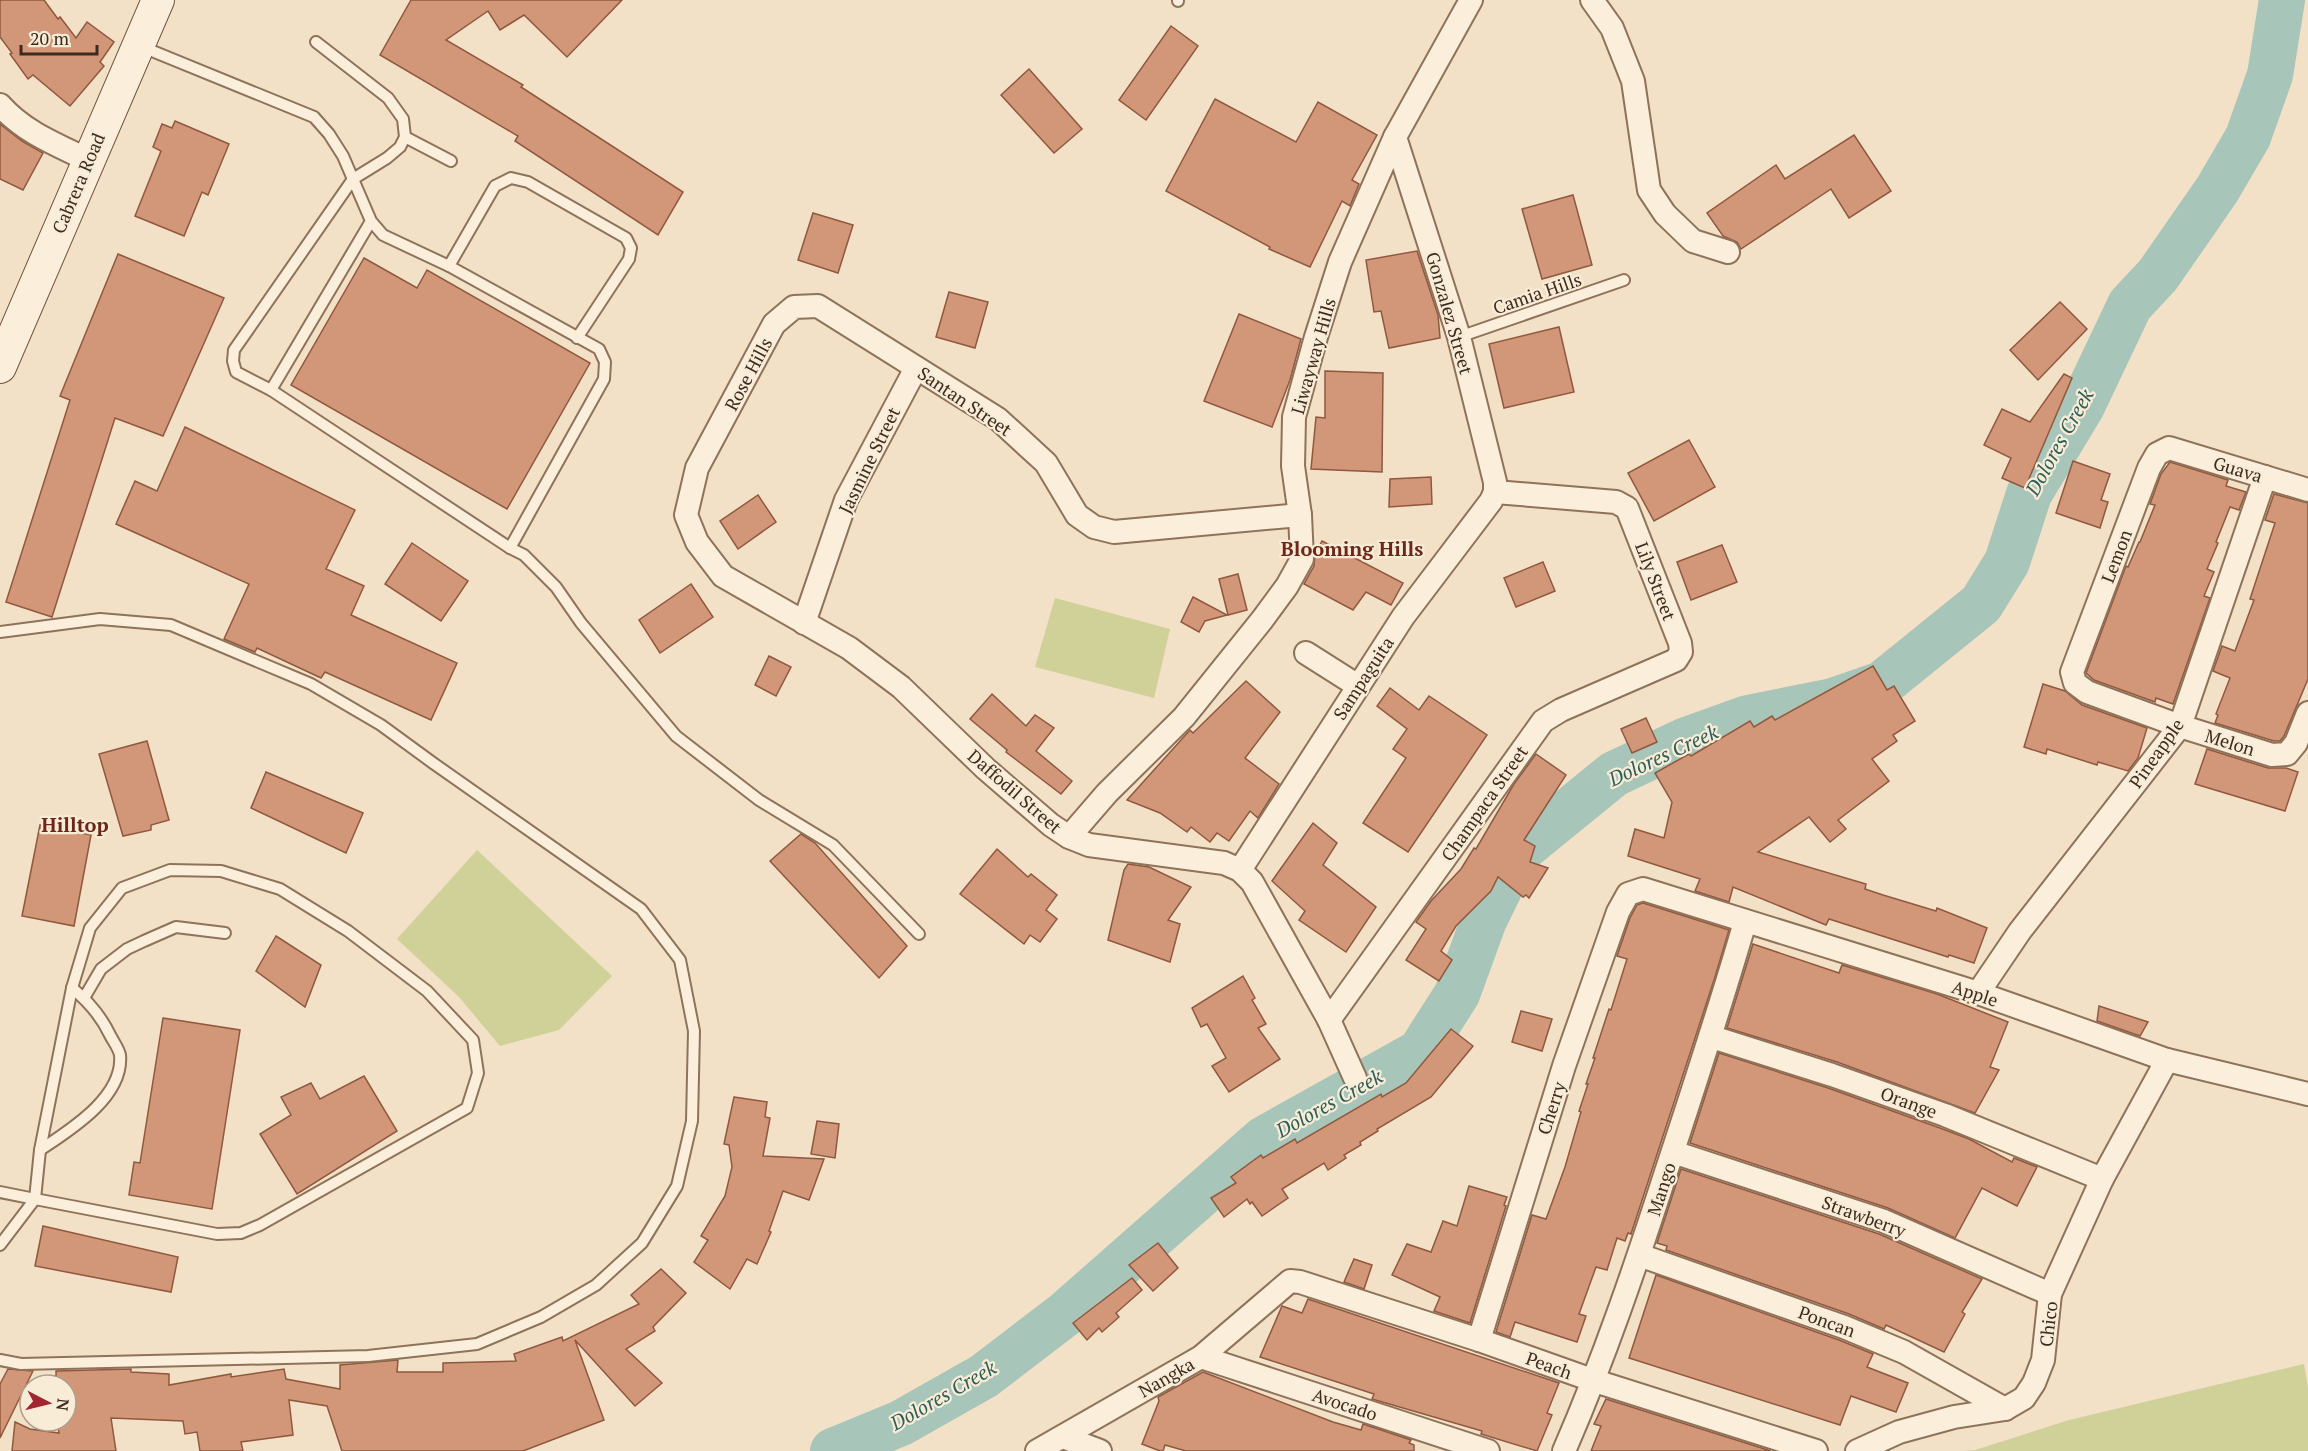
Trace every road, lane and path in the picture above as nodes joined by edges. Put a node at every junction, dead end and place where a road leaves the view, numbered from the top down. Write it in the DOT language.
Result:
graph roads {
  1 [pos="158,0"];
  2 [pos="1471,0"];
  3 [pos="1592,0"];
  4 [pos="316,42"];
  5 [pos="138,45"];
  6 [pos="0,105"];
  7 [pos="405,137"];
  8 [pos="1395,137"];
  9 [pos="87,160"];
  10 [pos="451,161"];
  11 [pos="353,179"];
  12 [pos="371,220"];
  13 [pos="1728,252"];
  14 [pos="449,266"];
  15 [pos="1624,280"];
  16 [pos="818,306"];
  17 [pos="1459,337"];
  18 [pos="577,338"];
  19 [pos="0,367"];
  20 [pos="916,368"];
  21 [pos="271,390"];
  22 [pos="2169,448"];
  23 [pos="697,468"];
  24 [pos="2265,477"];
  25 [pos="2308,490"];
  26 [pos="1495,492"];
  27 [pos="1300,514"];
  28 [pos="510,548"];
  29 [pos="804,623"];
  30 [pos="0,633"];
  31 [pos="1680,643"];
  32 [pos="1306,653"];
  33 [pos="2072,672"];
  34 [pos="1358,686"];
  35 [pos="2308,713"];
  36 [pos="2180,726"];
  37 [pos="1069,837"];
  38 [pos="1239,870"];
  39 [pos="1643,889"];
  40 [pos="1745,922"];
  41 [pos="225,933"];
  42 [pos="920,934"];
  43 [pos="72,988"];
  44 [pos="1978,993"];
  45 [pos="84,998"];
  46 [pos="1329,1020"];
  47 [pos="1712,1036"];
  48 [pos="2167,1060"];
  49 [pos="1355,1078"];
  50 [pos="2308,1094"];
  51 [pos="40,1150"];
  52 [pos="1673,1152"];
  53 [pos="2102,1179"];
  54 [pos="0,1192"];
  55 [pos="35,1199"];
  56 [pos="0,1245"];
  57 [pos="1639,1255"];
  58 [pos="1284,1286"];
  59 [pos="2050,1294"];
  60 [pos="1479,1340"];
  61 [pos="1201,1357"];
  62 [pos="0,1360"];
  63 [pos="1595,1381"];
  64 [pos="2005,1409"];
  65 [pos="1063,1437"];
  66 [pos="1037,1451"];
  67 [pos="1100,1451"];
  68 [pos="1488,1451"];
  69 [pos="1564,1451"];
  70 [pos="1816,1451"];
  71 [pos="1857,1451"];
  1 -- 5 [label="main road, Cabrera Road"];
  2 -- 8 [label="street, Liwayway Hills"];
  3 -- 13 [label="street"];
  4 -- 7 [label="lane"];
  5 -- 9 [label="main road, Cabrera Road"];
  5 -- 11 [label="lane"];
  6 -- 9 [label="street"];
  7 -- 10 [label="lane"];
  7 -- 11 [label="lane"];
  8 -- 17 [label="street, Gonzalez Street"];
  8 -- 27 [label="street, Liwayway Hills"];
  9 -- 19 [label="main road, Cabrera Road"];
  11 -- 12 [label="lane"];
  11 -- 21 [label="lane"];
  12 -- 14 [label="lane"];
  12 -- 21 [label="lane"];
  14 -- 18 [label="lane"];
  14 -- 18 [label="lane"];
  15 -- 17 [label="lane, Camia Hills"];
  16 -- 20 [label="street, Santan Street"];
  16 -- 23 [label="street, Rose Hills"];
  17 -- 26 [label="street, Gonzalez Street"];
  18 -- 28 [label="lane"];
  20 -- 27 [label="street, Santan Street"];
  20 -- 29 [label="street, Jasmine Street"];
  21 -- 28 [label="lane"];
  22 -- 24 [label="street, Guava"];
  22 -- 33 [label="street, Lemon"];
  23 -- 29 [label="street, Daffodil Street"];
  24 -- 25 [label="street, Guava"];
  24 -- 36 [label="street, Pineapple"];
  26 -- 31 [label="street, Lily Street"];
  26 -- 34 [label="street, Sampaguita"];
  27 -- 37 [label="street, Liwayway Hills"];
  28 -- 42 [label="lane"];
  29 -- 37 [label="street, Daffodil Street"];
  30 -- 62 [label="lane"];
  31 -- 46 [label="street, Champaca Street"];
  32 -- 34 [label="street"];
  33 -- 36 [label="street, Melon"];
  34 -- 38 [label="street, Sampaguita"];
  35 -- 36 [label="street, Melon"];
  36 -- 44 [label="street, Pineapple"];
  37 -- 38 [label="street, Daffodil Street"];
  38 -- 46 [label="street"];
  39 -- 40 [label="street, Apple"];
  39 -- 60 [label="street, Cherry"];
  40 -- 44 [label="street, Apple"];
  40 -- 47 [label="street, Mango"];
  41 -- 45 [label="lane"];
  43 -- 45 [label="lane"];
  43 -- 51 [label="lane"];
  43 -- 55 [label="lane"];
  44 -- 48 [label="street, Apple"];
  45 -- 51 [label="lane"];
  46 -- 49 [label="street"];
  47 -- 52 [label="street, Mango"];
  47 -- 53 [label="street, Orange"];
  48 -- 50 [label="street, Apple"];
  48 -- 53 [label="street, Chico"];
  51 -- 55 [label="lane"];
  52 -- 57 [label="street, Mango"];
  52 -- 59 [label="street, Strawberry"];
  53 -- 59 [label="street, Chico"];
  54 -- 55 [label="lane"];
  55 -- 56 [label="lane"];
  57 -- 63 [label="street, Mango"];
  57 -- 64 [label="street, Poncan"];
  58 -- 60 [label="street, Peach"];
  58 -- 61 [label="street, Nangka"];
  59 -- 64 [label="street, Chico"];
  60 -- 63 [label="street, Peach"];
  61 -- 65 [label="street, Nangka"];
  61 -- 68 [label="street, Avocado"];
  63 -- 69 [label="street, Mango"];
  63 -- 70 [label="street, Peach"];
  64 -- 71 [label="street, Chico"];
  65 -- 66 [label="street, Nangka"];
  65 -- 67 [label="street"];
}
